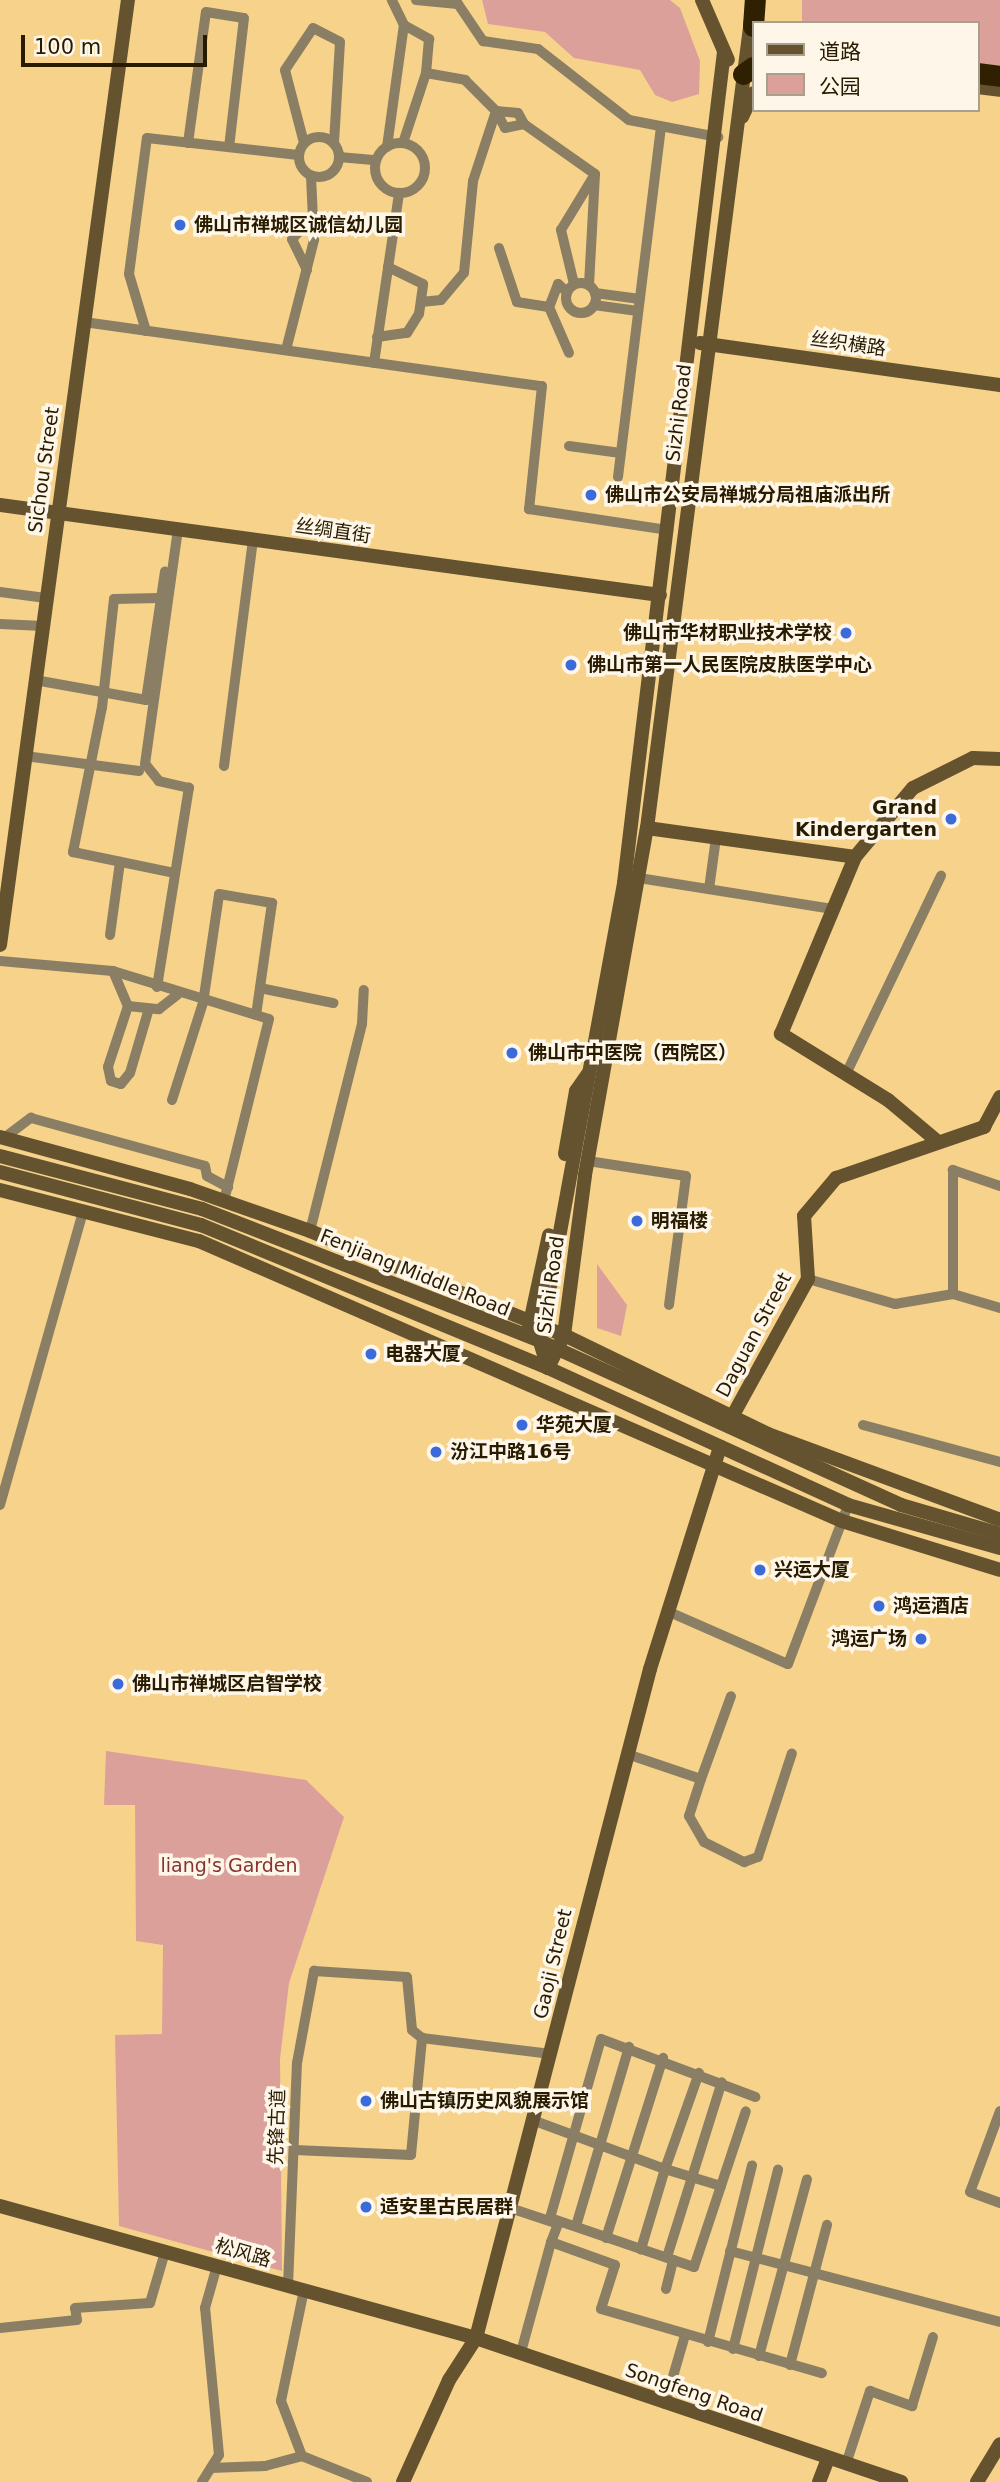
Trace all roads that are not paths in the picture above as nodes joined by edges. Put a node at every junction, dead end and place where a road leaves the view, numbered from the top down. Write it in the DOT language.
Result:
graph roads {
  1 [pos="128,0"];
  2 [pos="392,0"];
  3 [pos="416,0"];
  4 [pos="702,0"];
  5 [pos="404,25"];
  6 [pos="752,42"];
  7 [pos="724,52"];
  8 [pos="750,71"];
  9 [pos="979,73"];
  10 [pos="426,74"];
  11 [pos="1000,76"];
  12 [pos="979,87"];
  13 [pos="1000,90"];
  14 [pos="752,95"];
  15 [pos="496,111"];
  16 [pos="661,127"];
  17 [pos="735,134"];
  18 [pos="718,137"];
  19 [pos="188,143"];
  20 [pos="304,143"];
  21 [pos="404,143"];
  22 [pos="334,144"];
  23 [pos="387,146"];
  24 [pos="229,147"];
  25 [pos="299,155"];
  26 [pos="339,157"];
  27 [pos="376,160"];
  28 [pos="595,174"];
  29 [pos="312,176"];
  30 [pos="399,193"];
  31 [pos="313,217"];
  32 [pos="499,248"];
  33 [pos="388,267"];
  34 [pos="306,270"];
  35 [pos="571,288"];
  36 [pos="592,289"];
  37 [pos="640,299"];
  38 [pos="421,302"];
  39 [pos="594,305"];
  40 [pos="549,307"];
  41 [pos="638,312"];
  42 [pos="84,322"];
  43 [pos="146,331"];
  44 [pos="377,337"];
  45 [pos="691,342"];
  46 [pos="706,344"];
  47 [pos="286,350"];
  48 [pos="569,353"];
  49 [pos="374,363"];
  50 [pos="1000,385"];
  51 [pos="569,446"];
  52 [pos="621,453"];
  53 [pos="618,477"];
  54 [pos="0,505"];
  55 [pos="58,511"];
  56 [pos="178,528"];
  57 [pos="668,530"];
  58 [pos="253,539"];
  59 [pos="166,562"];
  60 [pos="0,592"];
  61 [pos="660,594"];
  62 [pos="46,598"];
  63 [pos="160,598"];
  64 [pos="0,624"];
  65 [pos="43,626"];
  66 [pos="35,680"];
  67 [pos="104,693"];
  68 [pos="25,756"];
  69 [pos="1000,760"];
  70 [pos="90,766"];
  71 [pos="224,766"];
  72 [pos="139,771"];
  73 [pos="647,828"];
  74 [pos="716,838"];
  75 [pos="855,857"];
  76 [pos="120,862"];
  77 [pos="174,873"];
  78 [pos="941,876"];
  79 [pos="639,878"];
  80 [pos="709,889"];
  81 [pos="833,909"];
  82 [pos="110,935"];
  83 [pos="0,945"];
  84 [pos="0,961"];
  85 [pos="113,971"];
  86 [pos="157,986"];
  87 [pos="260,988"];
  88 [pos="364,990"];
  89 [pos="178,994"];
  90 [pos="203,1003"];
  91 [pos="334,1003"];
  92 [pos="128,1006"];
  93 [pos="148,1012"];
  94 [pos="256,1015"];
  95 [pos="846,1074"];
  96 [pos="1000,1097"];
  97 [pos="172,1100"];
  98 [pos="2,1138"];
  99 [pos="937,1140"];
  100 [pos="0,1156"];
  101 [pos="588,1161"];
  102 [pos="0,1172"];
  103 [pos="1000,1186"];
  104 [pos="0,1190"];
  105 [pos="226,1194"];
  106 [pos="83,1210"];
  107 [pos="310,1231"];
  108 [pos="808,1279"];
  109 [pos="953,1294"];
  110 [pos="669,1305"];
  111 [pos="1000,1308"];
  112 [pos="535,1333"];
  113 [pos="564,1335"];
  114 [pos="560,1351"];
  115 [pos="548,1368"];
  116 [pos="732,1417"];
  117 [pos="863,1425"];
  118 [pos="720,1447"];
  119 [pos="1000,1462"];
  120 [pos="712,1464"];
  121 [pos="0,1505"];
  122 [pos="848,1505"];
  123 [pos="1000,1520"];
  124 [pos="842,1521"];
  125 [pos="1000,1534"];
  126 [pos="1000,1548"];
  127 [pos="1000,1570"];
  128 [pos="667,1611"];
  129 [pos="731,1696"];
  130 [pos="792,1753"];
  131 [pos="627,1754"];
  132 [pos="701,1779"];
  133 [pos="422,2038"];
  134 [pos="629,2047"];
  135 [pos="551,2054"];
  136 [pos="663,2058"];
  137 [pos="699,2073"];
  138 [pos="722,2082"];
  139 [pos="755,2097"];
  140 [pos="746,2111"];
  141 [pos="1000,2111"];
  142 [pos="535,2121"];
  143 [pos="574,2135"];
  144 [pos="601,2145"];
  145 [pos="294,2150"];
  146 [pos="631,2159"];
  147 [pos="752,2165"];
  148 [pos="665,2169"];
  149 [pos="778,2171"];
  150 [pos="692,2177"];
  151 [pos="807,2179"];
  152 [pos="721,2186"];
  153 [pos="1000,2203"];
  154 [pos="0,2206"];
  155 [pos="510,2208"];
  156 [pos="827,2225"];
  157 [pos="576,2226"];
  158 [pos="606,2238"];
  159 [pos="551,2242"];
  160 [pos="641,2249"];
  161 [pos="730,2251"];
  162 [pos="165,2252"];
  163 [pos="757,2257"];
  164 [pos="670,2258"];
  165 [pos="782,2262"];
  166 [pos="217,2266"];
  167 [pos="815,2269"];
  168 [pos="288,2286"];
  169 [pos="666,2289"];
  170 [pos="304,2290"];
  171 [pos="1000,2322"];
  172 [pos="0,2328"];
  173 [pos="685,2335"];
  174 [pos="933,2337"];
  175 [pos="476,2338"];
  176 [pos="708,2342"];
  177 [pos="733,2349"];
  178 [pos="521,2352"];
  179 [pos="759,2356"];
  180 [pos="790,2365"];
  181 [pos="822,2374"];
  182 [pos="665,2404"];
  183 [pos="1000,2444"];
  184 [pos="302,2456"];
  185 [pos="828,2458"];
  186 [pos="846,2464"];
  187 [pos="211,2468"];
  188 [pos="202,2482"];
  189 [pos="367,2482"];
  190 [pos="403,2482"];
  191 [pos="819,2482"];
  192 [pos="901,2482"];
  193 [pos="977,2482"];
  1 -- 42 [label="main road, Sichou Street"];
  2 -- 5 [label="street"];
  3 -- 16 [label="street"];
  4 -- 7 [label="main road"];
  5 -- 10 [label="street"];
  5 -- 23 [label="street"];
  6 -- 8 [label="main road, Sizhi Road"];
  7 -- 8 [label="main road"];
  7 -- 18 [label="main road"];
  8 -- 17 [label="main road, Sizhi Road"];
  8 -- 18 [label="main road"];
  9 -- 11 [label="highway"];
  10 -- 15 [label="street"];
  10 -- 21 [label="street"];
  12 -- 13 [label="main road"];
  14 -- 17 [label="main road"];
  15 -- 28 [label="street"];
  15 -- 38 [label="street"];
  16 -- 18 [label="street"];
  16 -- 37 [label="street"];
  17 -- 46 [label="main road, Sizhi Road"];
  18 -- 45 [label="main road, Sizhi Road"];
  19 -- 24 [label="street"];
  19 -- 24 [label="street"];
  19 -- 43 [label="street"];
  20 -- 22 [label="street"];
  20 -- 22 [label="street"];
  20 -- 25 [label="street"];
  21 -- 23 [label="street"];
  21 -- 30 [label="street"];
  22 -- 26 [label="street"];
  23 -- 27 [label="street"];
  24 -- 25 [label="street"];
  25 -- 29 [label="street"];
  26 -- 27 [label="street"];
  26 -- 29 [label="street"];
  27 -- 30 [label="street"];
  28 -- 35 [label="street"];
  28 -- 36 [label="street"];
  29 -- 31 [label="street"];
  30 -- 33 [label="street"];
  31 -- 34 [label="street"];
  31 -- 34 [label="street"];
  32 -- 40 [label="street"];
  33 -- 38 [label="street"];
  33 -- 44 [label="street"];
  34 -- 47 [label="street"];
  35 -- 36 [label="street"];
  35 -- 39 [label="street"];
  35 -- 40 [label="street"];
  36 -- 37 [label="street"];
  36 -- 39 [label="street"];
  37 -- 41 [label="street"];
  38 -- 44 [label="street"];
  39 -- 41 [label="street"];
  40 -- 48 [label="street"];
  41 -- 52 [label="street"];
  42 -- 43 [label="street"];
  42 -- 55 [label="main road, Sichou Street"];
  43 -- 47 [label="street"];
  44 -- 49 [label="street"];
  45 -- 46 [label="main road, 丝织横路"];
  45 -- 57 [label="main road, Sizhi Road"];
  46 -- 50 [label="main road, 丝织横路"];
  46 -- 73 [label="main road, Sizhi Road"];
  47 -- 49 [label="street"];
  49 -- 57 [label="street"];
  51 -- 52 [label="street"];
  52 -- 53 [label="street"];
  54 -- 55 [label="main road, 丝绸直街"];
  55 -- 56 [label="main road, 丝绸直街"];
  55 -- 62 [label="main road, Sichou Street"];
  56 -- 58 [label="main road, 丝绸直街"];
  56 -- 77 [label="street"];
  57 -- 61 [label="main road, Sizhi Road"];
  58 -- 61 [label="main road, 丝绸直街"];
  58 -- 71 [label="street"];
  59 -- 63 [label="street"];
  60 -- 62 [label="street"];
  61 -- 112 [label="main road, Sizhi Road"];
  62 -- 65 [label="main road, Sichou Street"];
  63 -- 67 [label="street"];
  63 -- 67 [label="street"];
  64 -- 65 [label="street"];
  65 -- 66 [label="main road, Sichou Street"];
  66 -- 67 [label="street"];
  66 -- 68 [label="main road, Sichou Street"];
  67 -- 70 [label="street"];
  68 -- 70 [label="street"];
  68 -- 83 [label="main road, Sichou Street"];
  69 -- 75 [label="main road"];
  70 -- 72 [label="street"];
  70 -- 76 [label="street"];
  73 -- 74 [label="main road"];
  73 -- 79 [label="main road, Sizhi Road"];
  74 -- 75 [label="main road"];
  74 -- 80 [label="street"];
  75 -- 81 [label="main road"];
  76 -- 77 [label="street"];
  76 -- 82 [label="street"];
  77 -- 86 [label="street"];
  78 -- 95 [label="street"];
  79 -- 80 [label="street"];
  79 -- 101 [label="main road, Sizhi Road"];
  80 -- 81 [label="street"];
  81 -- 95 [label="main road"];
  84 -- 85 [label="street"];
  85 -- 86 [label="street"];
  85 -- 92 [label="street"];
  86 -- 89 [label="street"];
  87 -- 90 [label="street"];
  87 -- 91 [label="street"];
  87 -- 94 [label="street"];
  88 -- 107 [label="street"];
  89 -- 90 [label="street"];
  89 -- 93 [label="street"];
  90 -- 94 [label="street"];
  90 -- 97 [label="street"];
  92 -- 93 [label="street"];
  92 -- 93 [label="street"];
  94 -- 105 [label="street"];
  95 -- 99 [label="main road"];
  96 -- 99 [label="main road, Daguan Street"];
  98 -- 105 [label="main road"];
  98 -- 105 [label="street"];
  99 -- 108 [label="main road, Daguan Street"];
  100 -- 112 [label="main road, Fenjiang Middle Road"];
  101 -- 110 [label="street"];
  101 -- 113 [label="main road, Sizhi Road"];
  102 -- 115 [label="main road, Fenjiang Middle Road"];
  103 -- 109 [label="street"];
  104 -- 106 [label="main road"];
  105 -- 107 [label="main road"];
  106 -- 120 [label="main road"];
  106 -- 121 [label="street"];
  107 -- 112 [label="main road"];
  108 -- 109 [label="street"];
  108 -- 116 [label="main road, Daguan Street"];
  109 -- 111 [label="street"];
  112 -- 113 [label="main road"];
  112 -- 114 [label="main road, Fenjiang Middle Road"];
  112 -- 115 [label="main road, Sizhi Road"];
  113 -- 114 [label="main road, Sizhi Road"];
  113 -- 116 [label="main road"];
  114 -- 115 [label="main road, Sizhi Road"];
  114 -- 125 [label="main road, Fenjiang Middle Road"];
  115 -- 118 [label="main road, Fenjiang Middle Road"];
  116 -- 123 [label="main road"];
  117 -- 119 [label="street"];
  118 -- 120 [label="main road, Gaoji Street"];
  118 -- 122 [label="main road, Fenjiang Middle Road"];
  120 -- 124 [label="main road"];
  120 -- 128 [label="main road, Gaoji Street"];
  122 -- 124 [label="street"];
  122 -- 126 [label="main road, Fenjiang Middle Road"];
  124 -- 127 [label="main road"];
  124 -- 128 [label="street"];
  128 -- 131 [label="main road, Gaoji Street"];
  129 -- 132 [label="street"];
  130 -- 132 [label="street"];
  131 -- 132 [label="street"];
  131 -- 135 [label="main road, Gaoji Street"];
  133 -- 135 [label="street"];
  133 -- 145 [label="street"];
  133 -- 145 [label="street, 先锋古道"];
  134 -- 136 [label="street"];
  134 -- 143 [label="street"];
  134 -- 144 [label="street"];
  135 -- 142 [label="main road, Gaoji Street"];
  136 -- 137 [label="street"];
  136 -- 146 [label="street"];
  137 -- 138 [label="street"];
  137 -- 148 [label="street"];
  138 -- 139 [label="street"];
  138 -- 150 [label="street"];
  140 -- 152 [label="street"];
  141 -- 153 [label="street"];
  142 -- 143 [label="street"];
  142 -- 155 [label="main road, Gaoji Street"];
  143 -- 144 [label="street"];
  143 -- 157 [label="street"];
  144 -- 146 [label="street"];
  144 -- 157 [label="street"];
  145 -- 168 [label="street, 先锋古道"];
  146 -- 148 [label="street"];
  146 -- 158 [label="street"];
  147 -- 161 [label="street"];
  148 -- 150 [label="street"];
  148 -- 160 [label="street"];
  149 -- 163 [label="street"];
  150 -- 152 [label="street"];
  150 -- 164 [label="street"];
  151 -- 165 [label="street"];
  152 -- 164 [label="street"];
  154 -- 162 [label="main road, 松风路"];
  155 -- 159 [label="street"];
  155 -- 175 [label="main road, Gaoji Street"];
  156 -- 167 [label="street"];
  157 -- 158 [label="street"];
  158 -- 160 [label="street"];
  159 -- 173 [label="street"];
  159 -- 178 [label="street"];
  160 -- 164 [label="street"];
  161 -- 163 [label="street"];
  161 -- 176 [label="street"];
  162 -- 166 [label="main road, 松风路"];
  162 -- 172 [label="street"];
  163 -- 165 [label="street"];
  163 -- 177 [label="street"];
  164 -- 169 [label="street"];
  165 -- 167 [label="street"];
  165 -- 179 [label="street"];
  166 -- 168 [label="main road, 松风路"];
  166 -- 187 [label="street"];
  167 -- 171 [label="street"];
  167 -- 180 [label="street"];
  168 -- 170 [label="main road, 松风路"];
  170 -- 175 [label="main road, 松风路"];
  170 -- 184 [label="street"];
  173 -- 176 [label="street"];
  173 -- 182 [label="street"];
  174 -- 186 [label="street"];
  175 -- 178 [label="main road, Songfeng Road"];
  175 -- 190 [label="main road, Gaoji Street"];
  176 -- 177 [label="street"];
  177 -- 179 [label="street"];
  178 -- 182 [label="main road, Songfeng Road"];
  179 -- 180 [label="street"];
  180 -- 181 [label="street"];
  182 -- 185 [label="main road, Songfeng Road"];
  183 -- 193 [label="main road"];
  184 -- 187 [label="street"];
  184 -- 189 [label="street"];
  185 -- 186 [label="main road, Songfeng Road"];
  185 -- 191 [label="main road"];
  186 -- 192 [label="main road, Songfeng Road"];
  187 -- 188 [label="street"];
}
